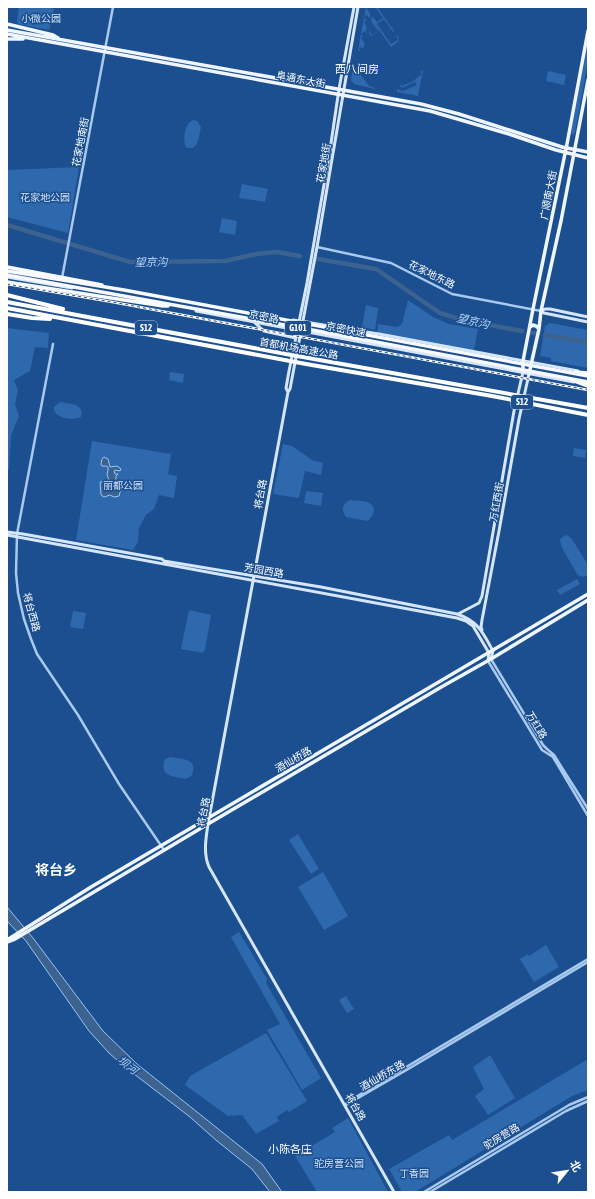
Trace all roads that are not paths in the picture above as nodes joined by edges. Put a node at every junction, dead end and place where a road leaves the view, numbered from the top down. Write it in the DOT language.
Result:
graph roads {
  1 [pos="113,7"];
  2 [pos="354,7"];
  3 [pos="358,7"];
  4 [pos="7,24"];
  5 [pos="7,30"];
  6 [pos="588,31"];
  7 [pos="7,34"];
  8 [pos="7,39"];
  9 [pos="34,39"];
  10 [pos="61,39"];
  11 [pos="104,49"];
  12 [pos="588,80"];
  13 [pos="341,92"];
  14 [pos="569,131"];
  15 [pos="577,132"];
  16 [pos="566,148"];
  17 [pos="574,149"];
  18 [pos="588,152"];
  19 [pos="565,153"];
  20 [pos="573,155"];
  21 [pos="588,158"];
  22 [pos="317,247"];
  23 [pos="7,266"];
  24 [pos="7,271"];
  25 [pos="7,276"];
  26 [pos="48,277"];
  27 [pos="23,280"];
  28 [pos="62,280"];
  29 [pos="7,282"];
  30 [pos="124,290"];
  31 [pos="537,292"];
  32 [pos="545,294"];
  33 [pos="7,296"];
  34 [pos="7,302"];
  35 [pos="173,305"];
  36 [pos="7,308"];
  37 [pos="533,309"];
  38 [pos="541,311"];
  39 [pos="7,314"];
  40 [pos="588,317"];
  41 [pos="67,320"];
  42 [pos="108,320"];
  43 [pos="301,321"];
  44 [pos="254,322"];
  45 [pos="588,322"];
  46 [pos="530,327"];
  47 [pos="539,329"];
  48 [pos="299,330"];
  49 [pos="296,338"];
  50 [pos="53,344"];
  51 [pos="525,351"];
  52 [pos="534,353"];
  53 [pos="523,361"];
  54 [pos="532,362"];
  55 [pos="523,372"];
  56 [pos="568,373"];
  57 [pos="588,373"];
  58 [pos="530,374"];
  59 [pos="588,376"];
  60 [pos="588,384"];
  61 [pos="288,392"];
  62 [pos="588,408"];
  63 [pos="588,415"];
  64 [pos="7,532"];
  65 [pos="7,535"];
  66 [pos="17,535"];
  67 [pos="254,576"];
  68 [pos="254,580"];
  69 [pos="588,594"];
  70 [pos="588,600"];
  71 [pos="457,614"];
  72 [pos="483,633"];
  73 [pos="491,652"];
  74 [pos="489,660"];
  75 [pos="588,808"];
  76 [pos="588,816"];
  77 [pos="210,817"];
  78 [pos="208,824"];
  79 [pos="162,848"];
  80 [pos="7,941"];
  81 [pos="588,959"];
  82 [pos="588,962"];
  83 [pos="588,1097"];
  84 [pos="588,1101"];
  85 [pos="345,1105"];
  86 [pos="394,1192"];
  87 [pos="424,1192"];
  88 [pos="430,1192"];
  1 -- 11 [label="street, 花家地南街"];
  2 -- 13 [label="main road, 花家地街"];
  3 -- 13 [label="main road, 花家地街"];
  4 -- 10 [label="main road"];
  5 -- 10 [label="main road, 阜通东大街"];
  6 -- 14 [label="main road, 广顺南大街"];
  7 -- 9 [label="main road, 阜通东大街"];
  8 -- 9 [label="main road"];
  9 -- 11 [label="main road, 阜通东大街"];
  10 -- 11 [label="main road, 阜通东大街"];
  11 -- 13 [label="main road, 阜通东大街"];
  11 -- 28 [label="street, 花家地南街"];
  12 -- 15 [label="main road, 广顺南大街"];
  13 -- 16 [label="main road, 阜通东大街"];
  13 -- 19 [label="main road, 阜通东大街"];
  13 -- 22 [label="main road, 花家地街"];
  13 -- 43 [label="main road, 花家地街"];
  14 -- 15 [label="main road"];
  14 -- 16 [label="main road, 广顺南大街"];
  15 -- 17 [label="main road, 广顺南大街"];
  16 -- 17 [label="main road, 阜通东大街"];
  16 -- 19 [label="main road, 广顺南大街"];
  17 -- 18 [label="main road, 阜通东大街"];
  17 -- 20 [label="main road, 广顺南大街"];
  19 -- 20 [label="main road, 阜通东大街"];
  19 -- 31 [label="main road, 广顺南大街"];
  20 -- 21 [label="main road, 阜通东大街"];
  20 -- 32 [label="main road, 广顺南大街"];
  22 -- 37 [label="street, 花家地东路"];
  22 -- 43 [label="main road, 花家地街"];
  23 -- 26 [label="street"];
  23 -- 30 [label="highway"];
  24 -- 26 [label="main road, 京密路 / G101"];
  24 -- 30 [label="highway, 京密快速 / G101"];
  25 -- 27 [label="main road, 京密路 / G101"];
  25 -- 35 [label="highway, 京密快速 / G101"];
  26 -- 28 [label="main road, 京密路 / G101"];
  27 -- 29 [label="highway"];
  27 -- 44 [label="main road, 京密路 / G101"];
  28 -- 43 [label="main road, 京密路 / G101"];
  29 -- 35 [label="highway"];
  30 -- 56 [label="highway, 京密快速 / G101"];
  31 -- 32 [label="main road"];
  31 -- 37 [label="main road, 广顺南大街"];
  32 -- 38 [label="main road, 广顺南大街"];
  33 -- 42 [label="highway"];
  34 -- 42 [label="highway, 首都机场高速公路 / S12"];
  35 -- 60 [label="highway, 京密快速 / G101"];
  36 -- 41 [label="highway, 首都机场高速公路 / S12"];
  37 -- 38 [label="street, 花家地东路"];
  37 -- 46 [label="main road, 广顺南大街"];
  38 -- 40 [label="main road"];
  38 -- 45 [label="main road"];
  38 -- 47 [label="main road, 广顺南大街"];
  39 -- 41 [label="highway"];
  41 -- 63 [label="highway, 首都机场高速公路 / S12"];
  42 -- 62 [label="highway, 首都机场高速公路 / S12"];
  43 -- 48 [label="main road"];
  43 -- 53 [label="main road, 京密路 / G101"];
  44 -- 48 [label="main road, 京密路 / G101"];
  44 -- 49 [label="main road"];
  46 -- 47 [label="main road"];
  46 -- 51 [label="main road, 广顺南大街"];
  47 -- 52 [label="main road, 广顺南大街"];
  48 -- 49 [label="main road, 将台路"];
  48 -- 55 [label="main road, 京密路 / G101"];
  48 -- 61 [label="main road, 将台路"];
  49 -- 61 [label="main road, 将台路"];
  50 -- 66 [label="street, 将台西路"];
  51 -- 52 [label="main road"];
  51 -- 53 [label="main road, 广顺南大街"];
  52 -- 54 [label="main road, 广顺南大街"];
  53 -- 54 [label="main road, 京密路 / G101"];
  53 -- 55 [label="main road, 广顺南大街"];
  54 -- 57 [label="main road, 京密路"];
  54 -- 58 [label="main road, 广顺南大街"];
  55 -- 58 [label="main road, 京密路 / G101"];
  55 -- 71 [label="main road, 万红西街"];
  56 -- 57 [label="highway"];
  56 -- 59 [label="highway, 京密快速 / G101"];
  58 -- 60 [label="main road, 京密路"];
  58 -- 72 [label="main road, 万红西街"];
  61 -- 67 [label="main road, 将台路"];
  64 -- 66 [label="main road, 芳园西路"];
  65 -- 66 [label="main road, 芳园西路"];
  66 -- 67 [label="main road, 芳园西路"];
  66 -- 68 [label="main road, 芳园西路"];
  66 -- 79 [label="street, 将台西路"];
  67 -- 68 [label="main road, 将台路"];
  67 -- 71 [label="main road, 芳园西路"];
  68 -- 73 [label="main road, 芳园西路"];
  68 -- 77 [label="main road, 将台路"];
  69 -- 73 [label="main road, 酒仙桥路"];
  70 -- 74 [label="main road, 酒仙桥路"];
  71 -- 72 [label="main road, 芳园西路"];
  72 -- 73 [label="main road, 芳园西路"];
  73 -- 74 [label="main road"];
  73 -- 77 [label="main road, 酒仙桥路"];
  74 -- 75 [label="street, 万红路"];
  74 -- 76 [label="street, 万红路"];
  74 -- 78 [label="main road, 酒仙桥路"];
  77 -- 78 [label="main road, 将台路"];
  77 -- 79 [label="main road, 酒仙桥路"];
  78 -- 79 [label="main road, 酒仙桥路"];
  78 -- 85 [label="main road, 将台路"];
  79 -- 80 [label="main road, 酒仙桥路"];
  81 -- 85 [label="street, 酒仙桥东路"];
  82 -- 85 [label="street, 酒仙桥东路"];
  83 -- 87 [label="street, 驼房营路"];
  84 -- 88 [label="street, 驼房营路"];
  85 -- 86 [label="main road, 将台路"];
}
